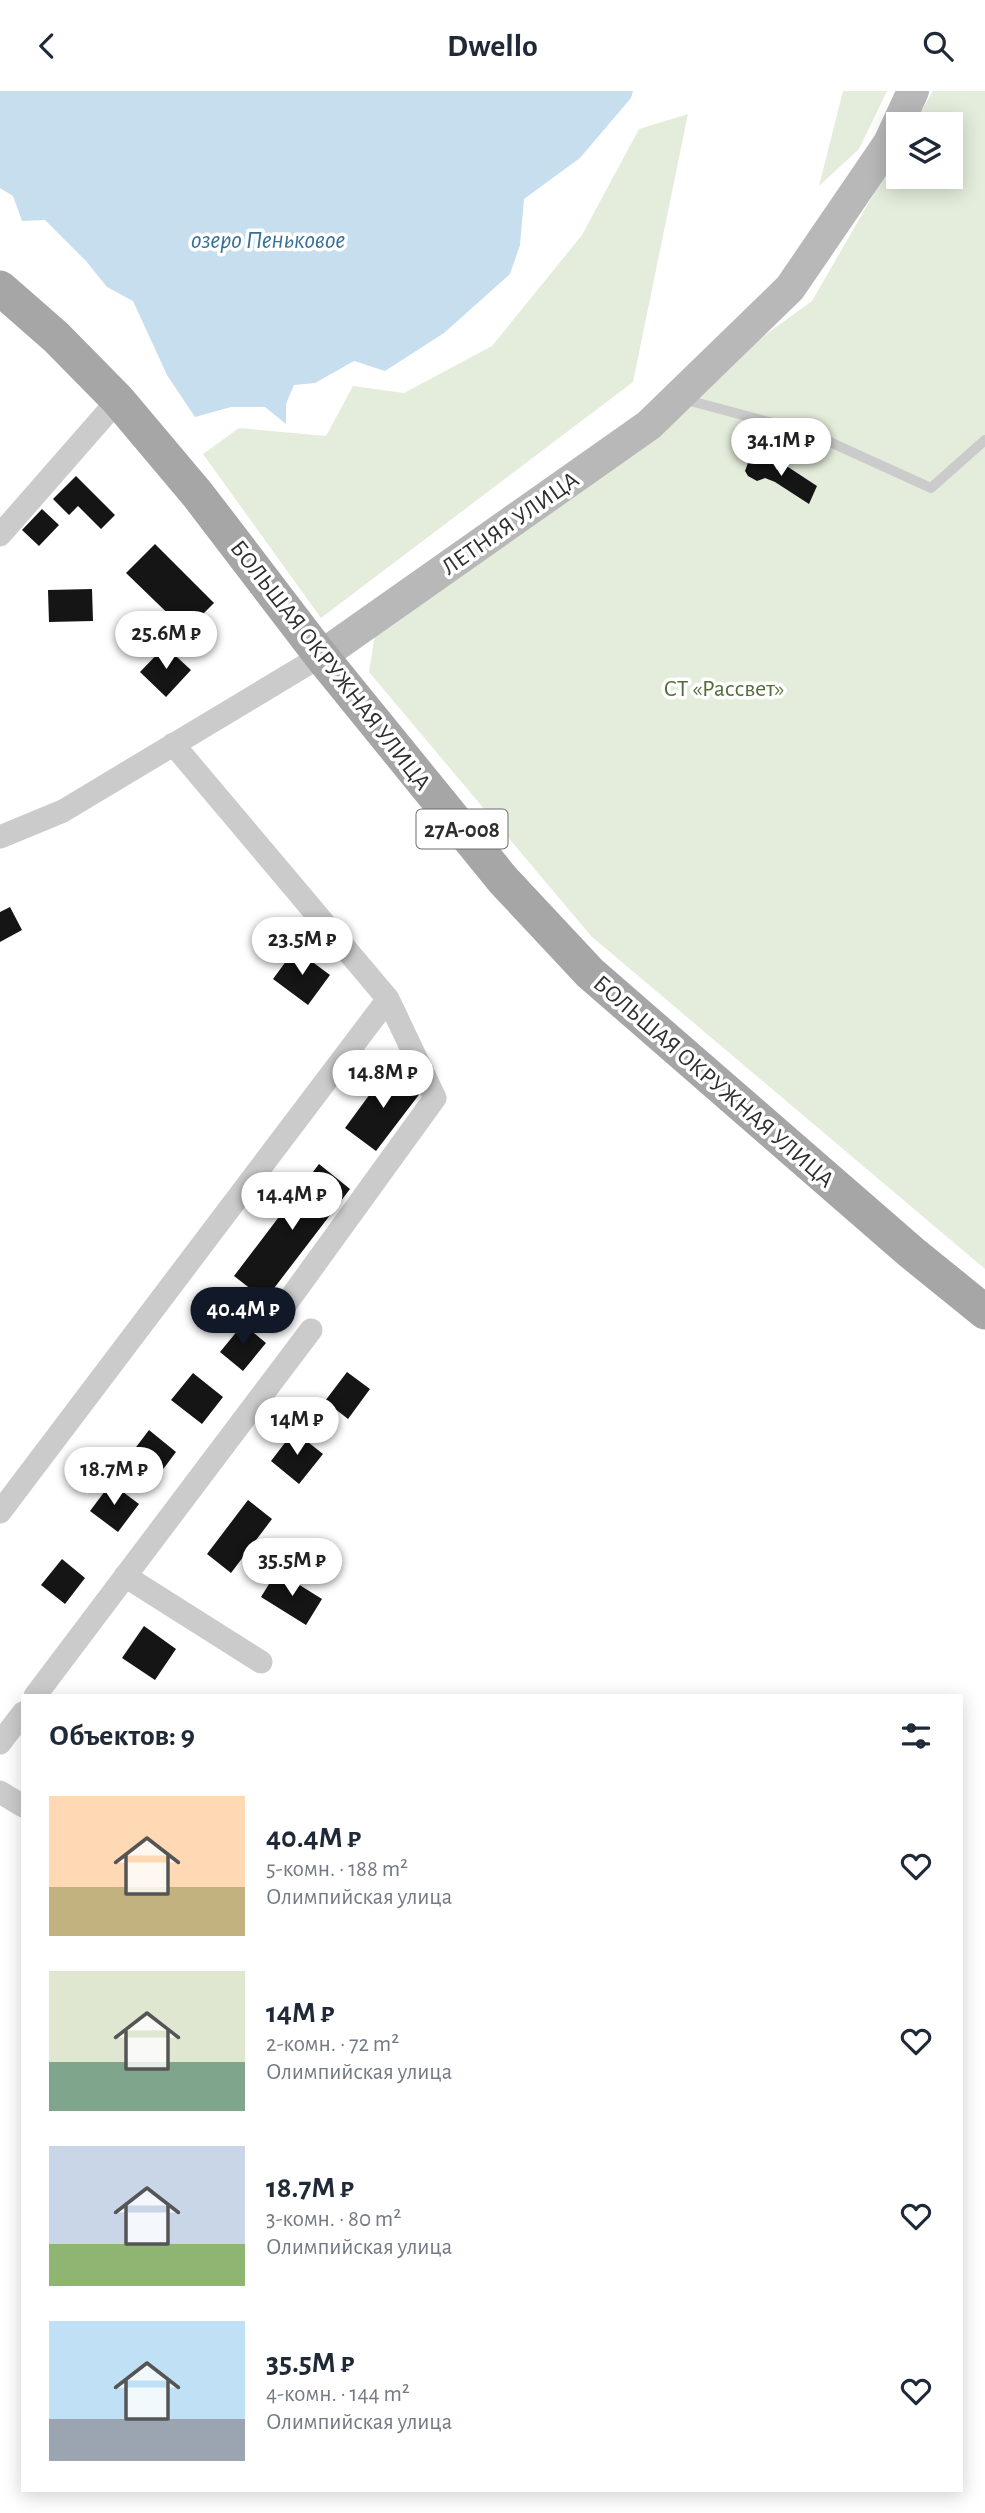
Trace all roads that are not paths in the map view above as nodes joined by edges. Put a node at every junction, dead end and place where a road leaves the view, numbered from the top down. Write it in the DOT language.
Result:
graph roads {
  1 [pos="913,91"];
  2 [pos="0,288"];
  3 [pos="677,397"];
  4 [pos="118,400"];
  5 [pos="985,440"];
  6 [pos="0,535"];
  7 [pos="321,656"];
  8 [pos="173,744"];
  9 [pos="0,837"];
  10 [pos="388,999"];
  11 [pos="985,1312"];
  12 [pos="273,1322"];
  13 [pos="311,1330"];
  14 [pos="0,1511"];
  15 [pos="125,1576"];
  16 [pos="261,1662"];
  17 [pos="36,1694"];
  18 [pos="21,1716"];
  19 [pos="0,1743"];
  20 [pos="0,1792"];
  21 [pos="21,1805"];
  1 -- 3 [label="street, ЛЕТНЯЯ УЛИЦА"];
  2 -- 4 [label="main road, БОЛЬШАЯ ОКРУЖНАЯ УЛИЦА / 27А-008"];
  3 -- 5 [label="lane"];
  3 -- 7 [label="street, ЛЕТНЯЯ УЛИЦА"];
  4 -- 6 [label="street"];
  4 -- 7 [label="main road, БОЛЬШАЯ ОКРУЖНАЯ УЛИЦА / 27А-008"];
  7 -- 8 [label="street, ЛЕТНЯЯ УЛИЦА"];
  7 -- 11 [label="main road, БОЛЬШАЯ ОКРУЖНАЯ УЛИЦА / 27А-008"];
  8 -- 9 [label="street, ЛЕТНЯЯ УЛИЦА"];
  8 -- 10 [label="street"];
  10 -- 12 [label="street"];
  10 -- 14 [label="street"];
  13 -- 15 [label="street"];
  15 -- 16 [label="street"];
  15 -- 17 [label="street"];
  18 -- 19 [label="street"];
  20 -- 21 [label="street"];
}
